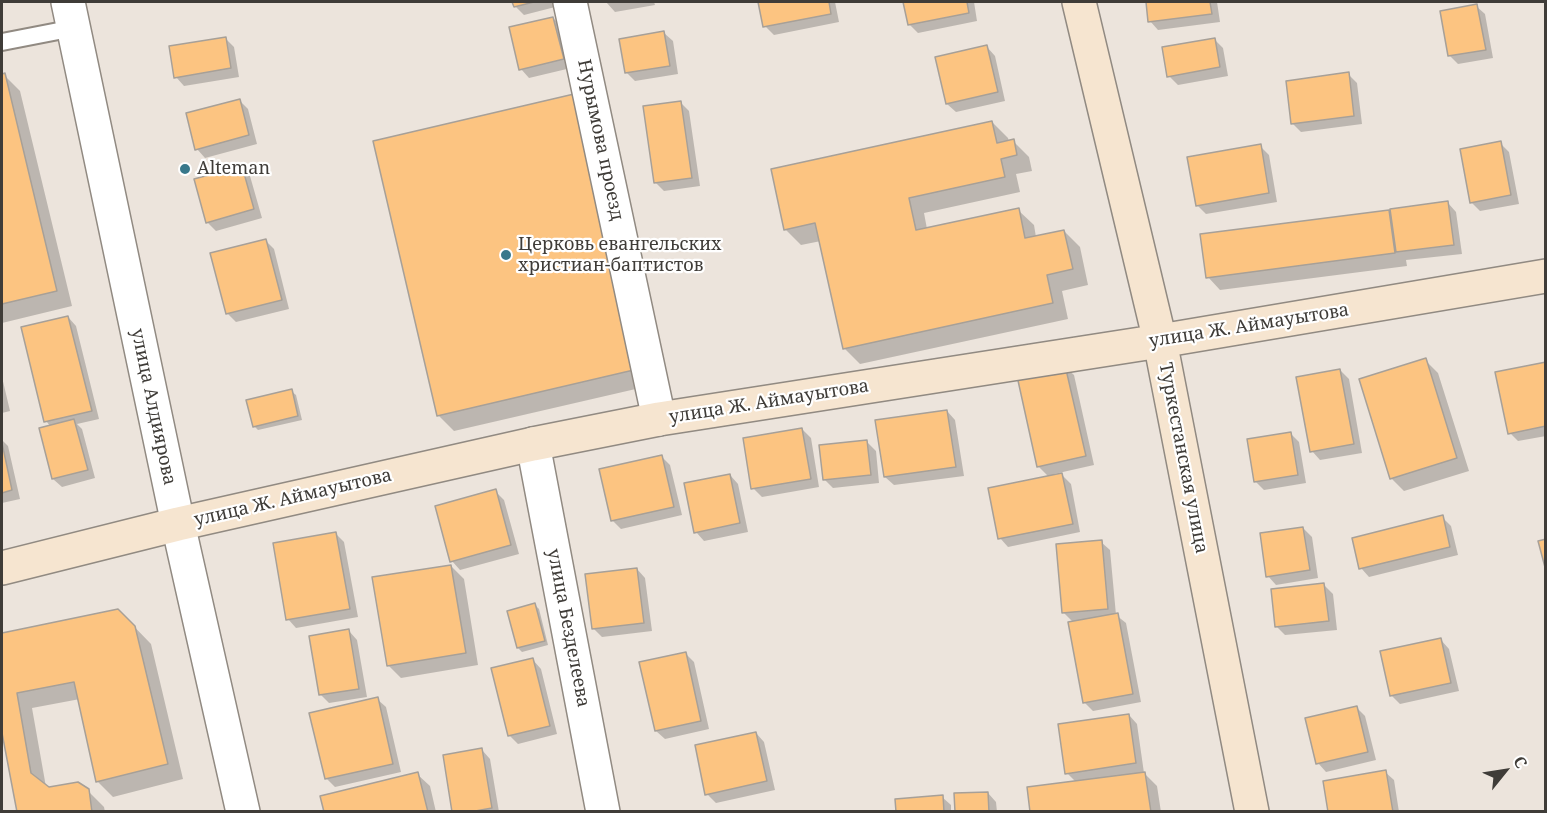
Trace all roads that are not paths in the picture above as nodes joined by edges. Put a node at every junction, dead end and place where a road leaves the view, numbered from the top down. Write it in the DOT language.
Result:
graph roads {
  1 [pos="570,2"];
  2 [pos="1079,2"];
  3 [pos="71,15"];
  4 [pos="2,42"];
  5 [pos="1545,276"];
  6 [pos="1160,341"];
  7 [pos="659,419"];
  8 [pos="533,444"];
  9 [pos="178,524"];
  10 [pos="2,568"];
  11 [pos="243,812"];
  12 [pos="603,812"];
  13 [pos="1252,812"];
  1 -- 7 [label="street, Нурымова проезд"];
  2 -- 6 [label="street, Туркестанская улица"];
  3 -- 4 [label="lane"];
  3 -- 9 [label="street, улица Алдиярова"];
  5 -- 6 [label="street, улица Ж. Аймауытова"];
  6 -- 7 [label="street, улица Ж. Аймауытова"];
  6 -- 13 [label="street, Туркестанская улица"];
  7 -- 8 [label="street, улица Ж. Аймауытова"];
  8 -- 9 [label="street, улица Ж. Аймауытова"];
  8 -- 12 [label="street, улица Безделеева"];
  9 -- 10 [label="street, улица Ж. Аймауытова"];
  9 -- 11 [label="street, улица Алдиярова"];
}
